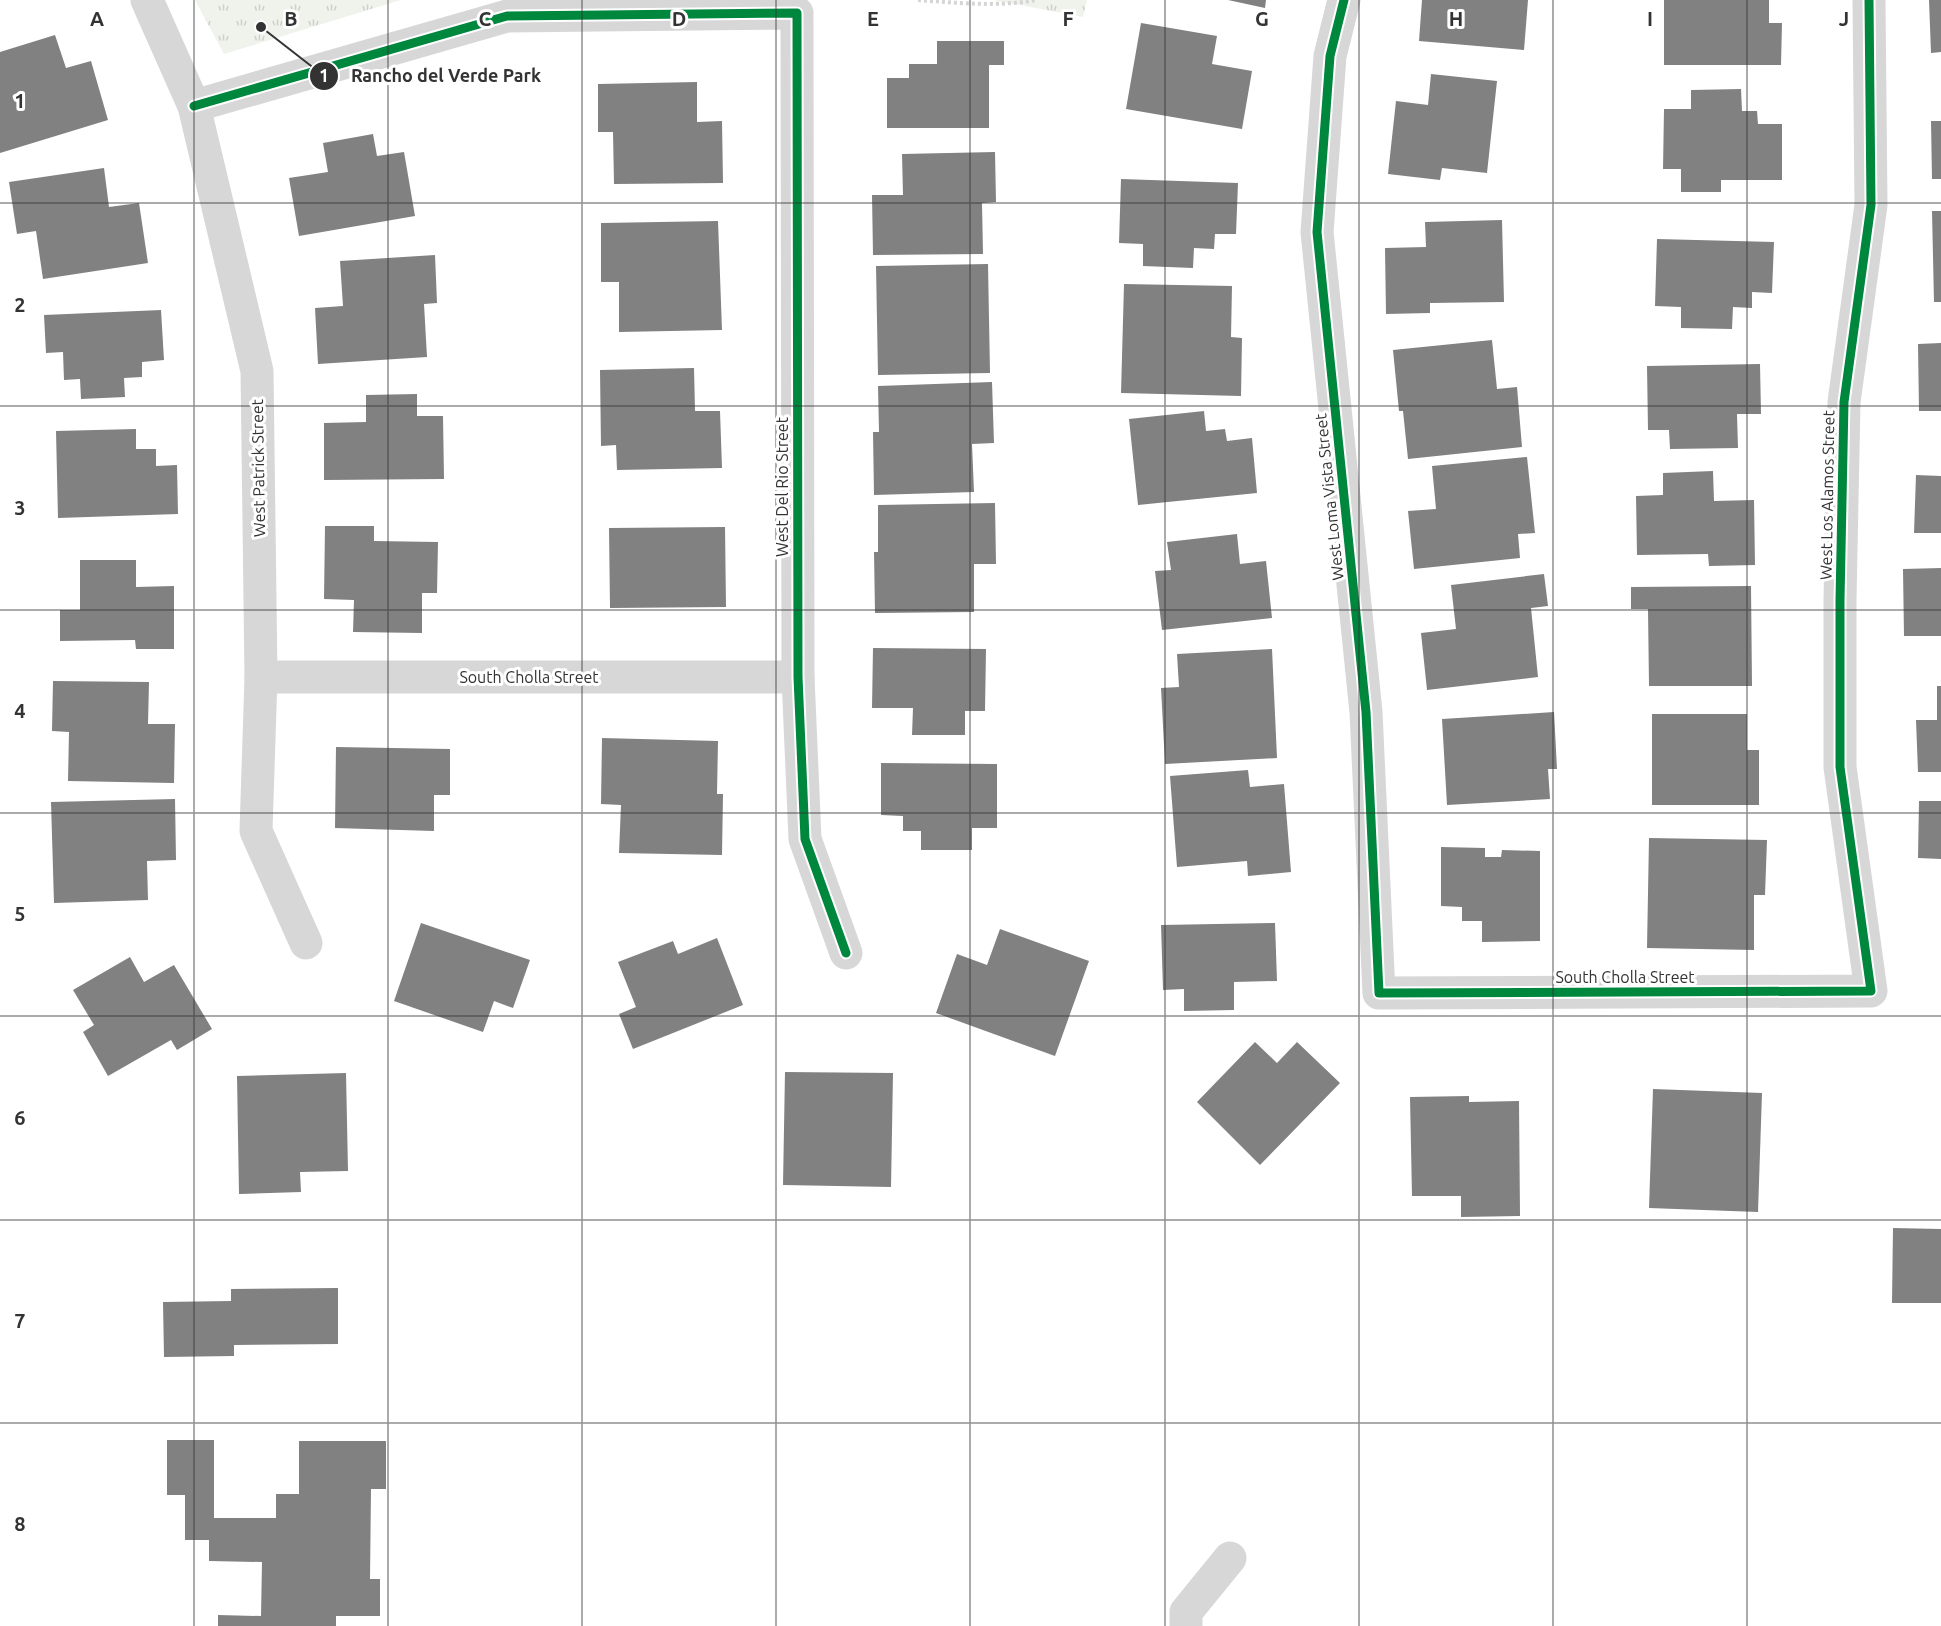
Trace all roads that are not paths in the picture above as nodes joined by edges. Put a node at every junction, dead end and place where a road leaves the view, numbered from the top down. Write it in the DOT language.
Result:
graph roads {
  1 [pos="147,0"];
  2 [pos="1344,0"];
  3 [pos="1869,0"];
  4 [pos="194,106"];
  5 [pos="261,677"];
  6 [pos="798,677"];
  7 [pos="306,943"];
  8 [pos="846,953"];
  9 [pos="1871,991"];
  10 [pos="1379,993"];
  11 [pos="1230,1558"];
  12 [pos="1186,1626"];
  1 -- 4 [label="street, West Patrick Street"];
  2 -- 10 [label="street, West Loma Vista Street"];
  3 -- 9 [label="street, West Los Alamos Street"];
  4 -- 5 [label="street, West Patrick Street"];
  4 -- 6 [label="street, West Del Rio Street"];
  5 -- 6 [label="street, South Cholla Street"];
  5 -- 7 [label="street, West Patrick Street"];
  6 -- 8 [label="street, West Del Rio Street"];
  9 -- 10 [label="street, South Cholla Street"];
  11 -- 12 [label="street"];
}
